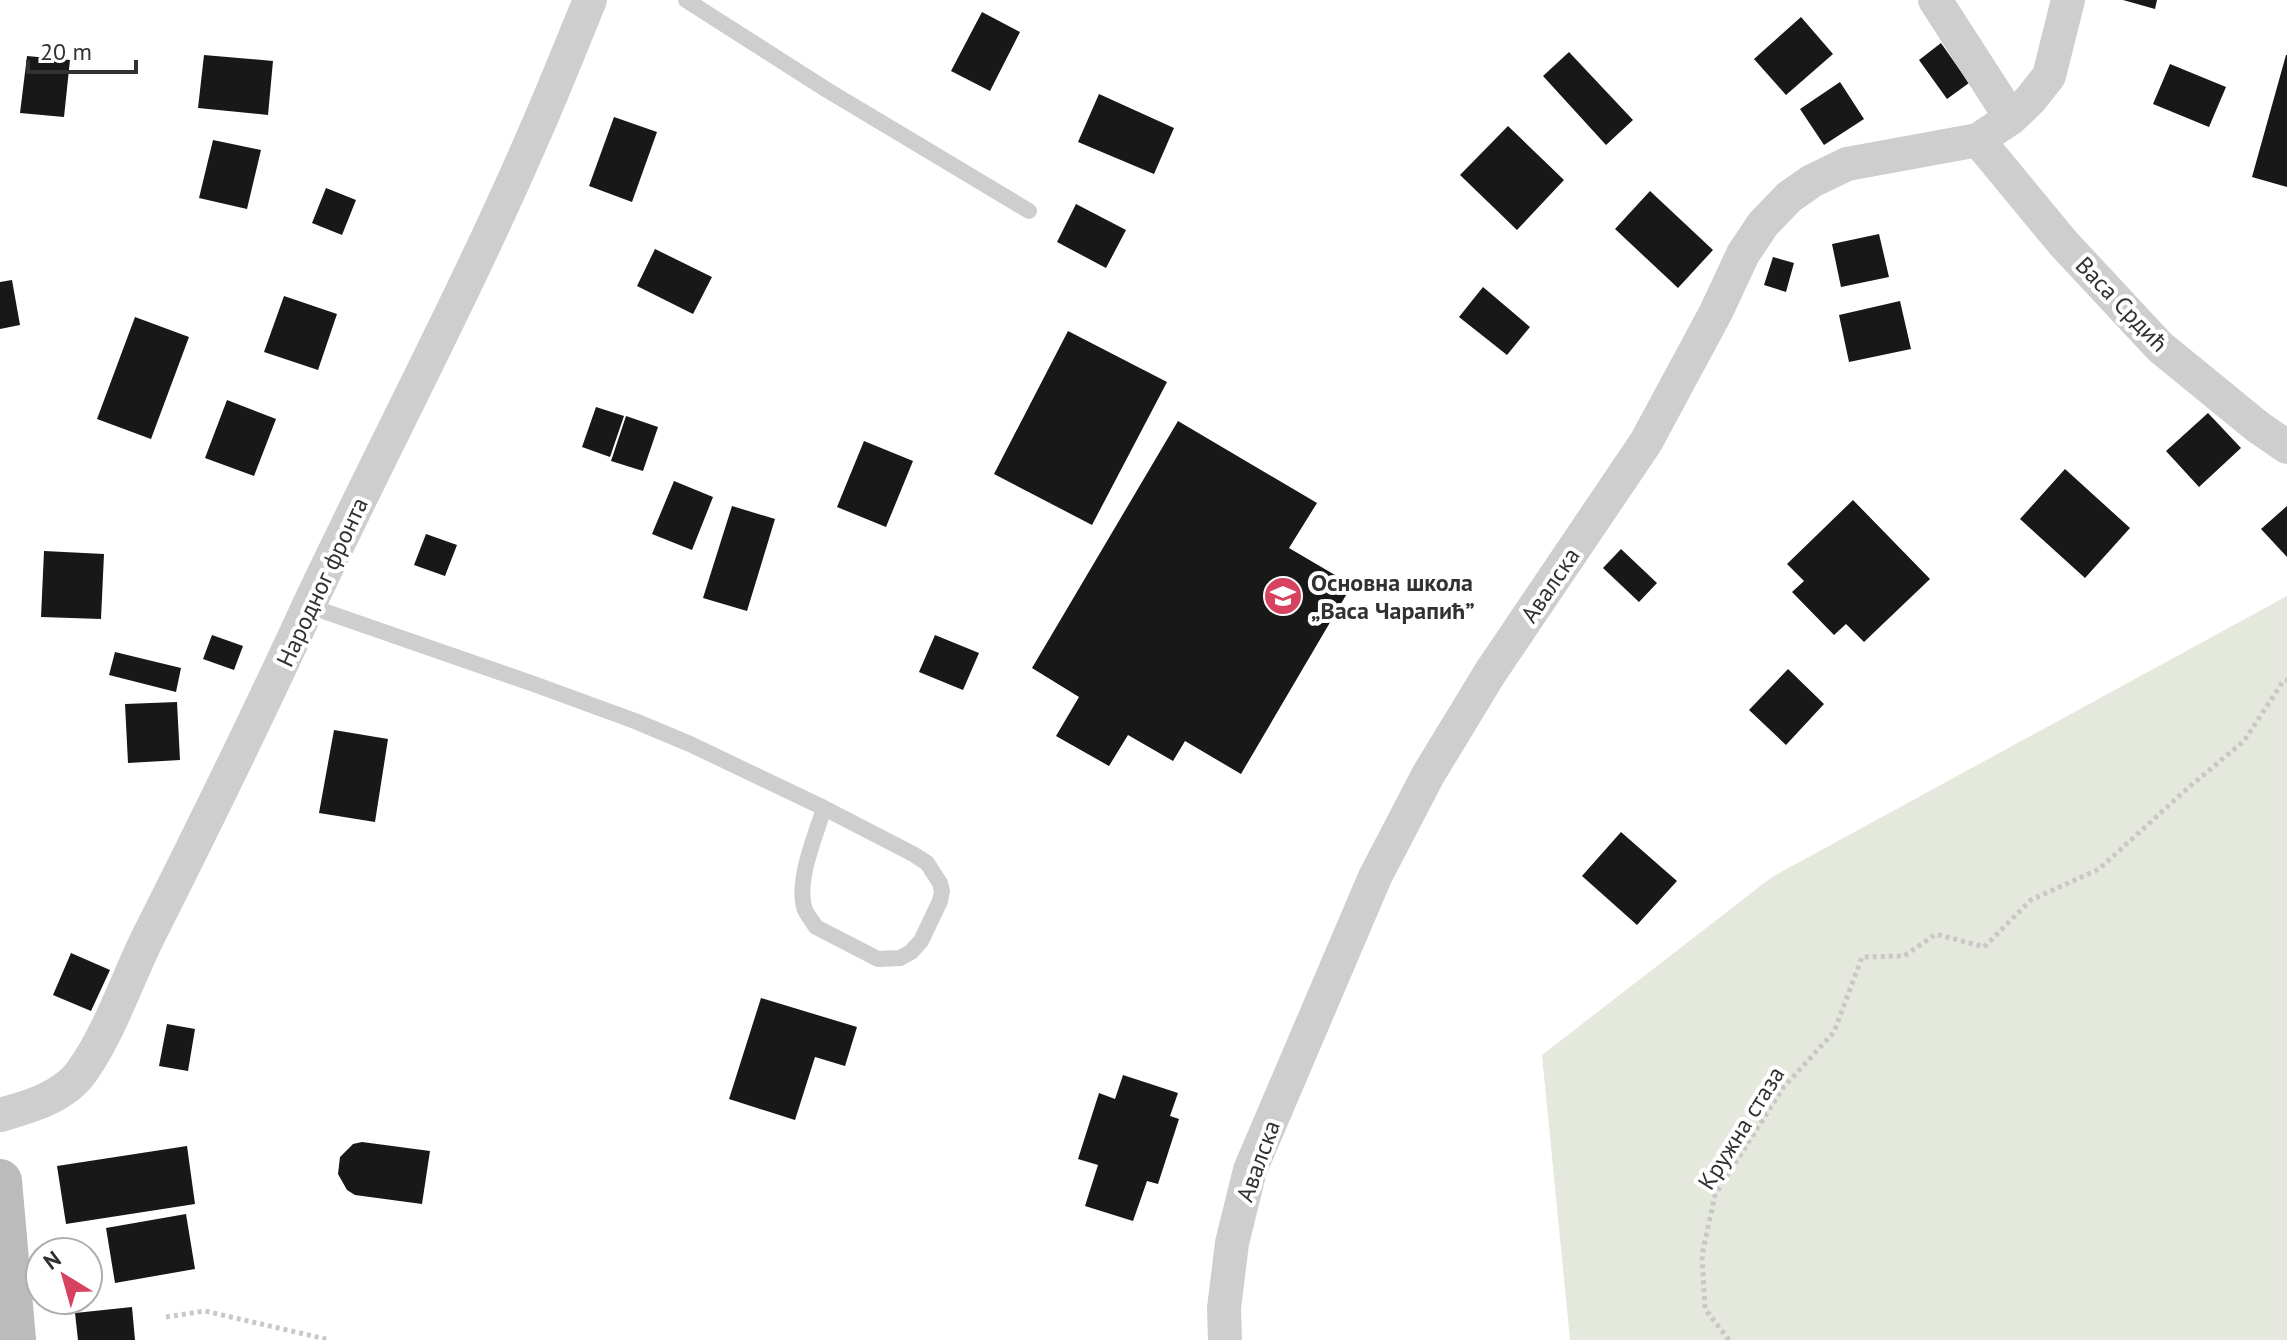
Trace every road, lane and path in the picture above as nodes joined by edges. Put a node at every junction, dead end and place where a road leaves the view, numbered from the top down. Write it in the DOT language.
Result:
graph roads {
  1 [pos="590,0"];
  2 [pos="686,0"];
  3 [pos="1935,0"];
  4 [pos="2068,0"];
  5 [pos="2011,118"];
  6 [pos="1978,140"];
  7 [pos="1029,211"];
  8 [pos="2287,447"];
  9 [pos="309,606"];
  10 [pos="2287,680"];
  11 [pos="824,808"];
  12 [pos="0,1115"];
  13 [pos="0,1181"];
  14 [pos="166,1317"];
  15 [pos="14,1340"];
  16 [pos="330,1340"];
  17 [pos="1225,1340"];
  18 [pos="1729,1340"];
  1 -- 9 [label="street, Народног фронта"];
  2 -- 7 [label="lane"];
  3 -- 5 [label="street"];
  4 -- 5 [label="street, Авалска"];
  5 -- 6 [label="street, Авалска"];
  6 -- 8 [label="street, Васа Срдић"];
  6 -- 17 [label="street, Авалска"];
  9 -- 11 [label="lane"];
  9 -- 12 [label="street, Народног фронта"];
  10 -- 18 [label="path, Кружна стаза"];
  11 -- 11 [label="lane"];
  13 -- 15 [label="main road"];
  14 -- 16 [label="path"];
}
